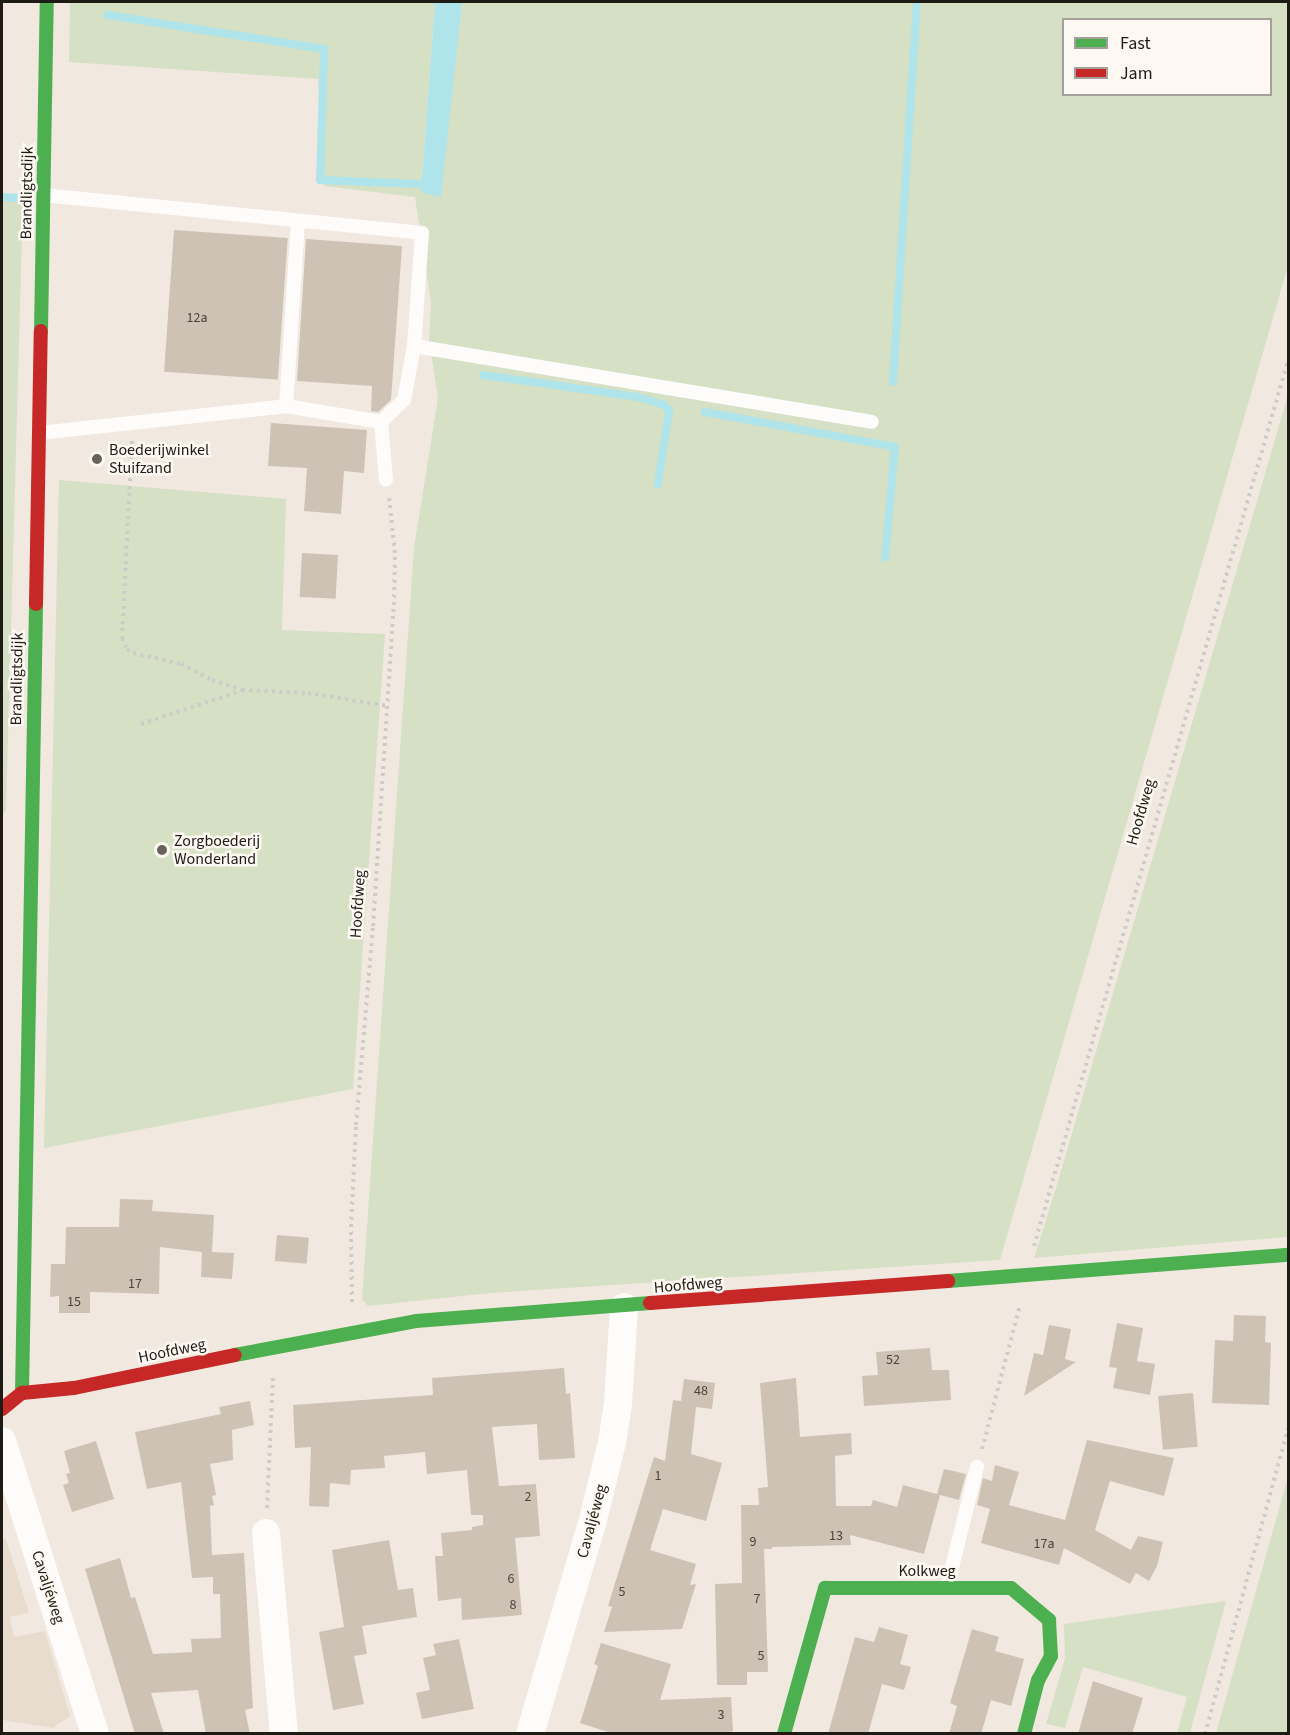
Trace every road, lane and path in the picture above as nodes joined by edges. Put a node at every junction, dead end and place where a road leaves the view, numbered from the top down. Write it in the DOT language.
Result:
graph roads {
  1 [pos="47,2"];
  2 [pos="44,195"];
  3 [pos="298,221"];
  4 [pos="414,346"];
  5 [pos="1288,360"];
  6 [pos="286,406"];
  7 [pos="133,422"];
  8 [pos="381,422"];
  9 [pos="872,422"];
  10 [pos="39,433"];
  11 [pos="386,480"];
  12 [pos="244,690"];
  13 [pos="387,706"];
  14 [pos="141,724"];
  15 [pos="1288,1255"];
  16 [pos="1026,1274"];
  17 [pos="624,1307"];
  18 [pos="352,1330"];
  19 [pos="274,1376"];
  20 [pos="22,1393"];
  21 [pos="2,1409"];
  22 [pos="1288,1428"];
  23 [pos="2,1441"];
  24 [pos="977,1467"];
  25 [pos="266,1533"];
  26 [pos="947,1588"];
  27 [pos="524,1732"];
  28 [pos="95,1734"];
  29 [pos="284,1734"];
  30 [pos="784,1734"];
  31 [pos="1024,1734"];
  32 [pos="1205,1734"];
  1 -- 2 [label="street, Brandligtsdijk"];
  2 -- 3 [label="lane"];
  2 -- 10 [label="street, Brandligtsdijk"];
  3 -- 4 [label="lane"];
  3 -- 6 [label="lane"];
  4 -- 8 [label="lane"];
  4 -- 9 [label="lane"];
  5 -- 16 [label="path, Hoofdweg"];
  6 -- 7 [label="lane"];
  6 -- 8 [label="lane"];
  7 -- 10 [label="lane"];
  7 -- 12 [label="path"];
  8 -- 11 [label="lane"];
  10 -- 20 [label="street, Brandligtsdijk"];
  11 -- 13 [label="path, Hoofdweg"];
  12 -- 13 [label="path"];
  12 -- 14 [label="path"];
  13 -- 18 [label="path, Hoofdweg"];
  15 -- 16 [label="street, Hoofdweg"];
  16 -- 17 [label="street, Hoofdweg"];
  16 -- 24 [label="path"];
  17 -- 18 [label="street, Hoofdweg"];
  17 -- 27 [label="street, Cavaljéweg"];
  18 -- 20 [label="street, Hoofdweg"];
  19 -- 25 [label="path"];
  20 -- 21 [label="street"];
  22 -- 32 [label="path"];
  23 -- 28 [label="street, Cavaljéweg"];
  24 -- 26 [label="lane"];
  25 -- 29 [label="street"];
  26 -- 30 [label="street, Kolkweg"];
  26 -- 31 [label="street, Kolkweg"];
}
